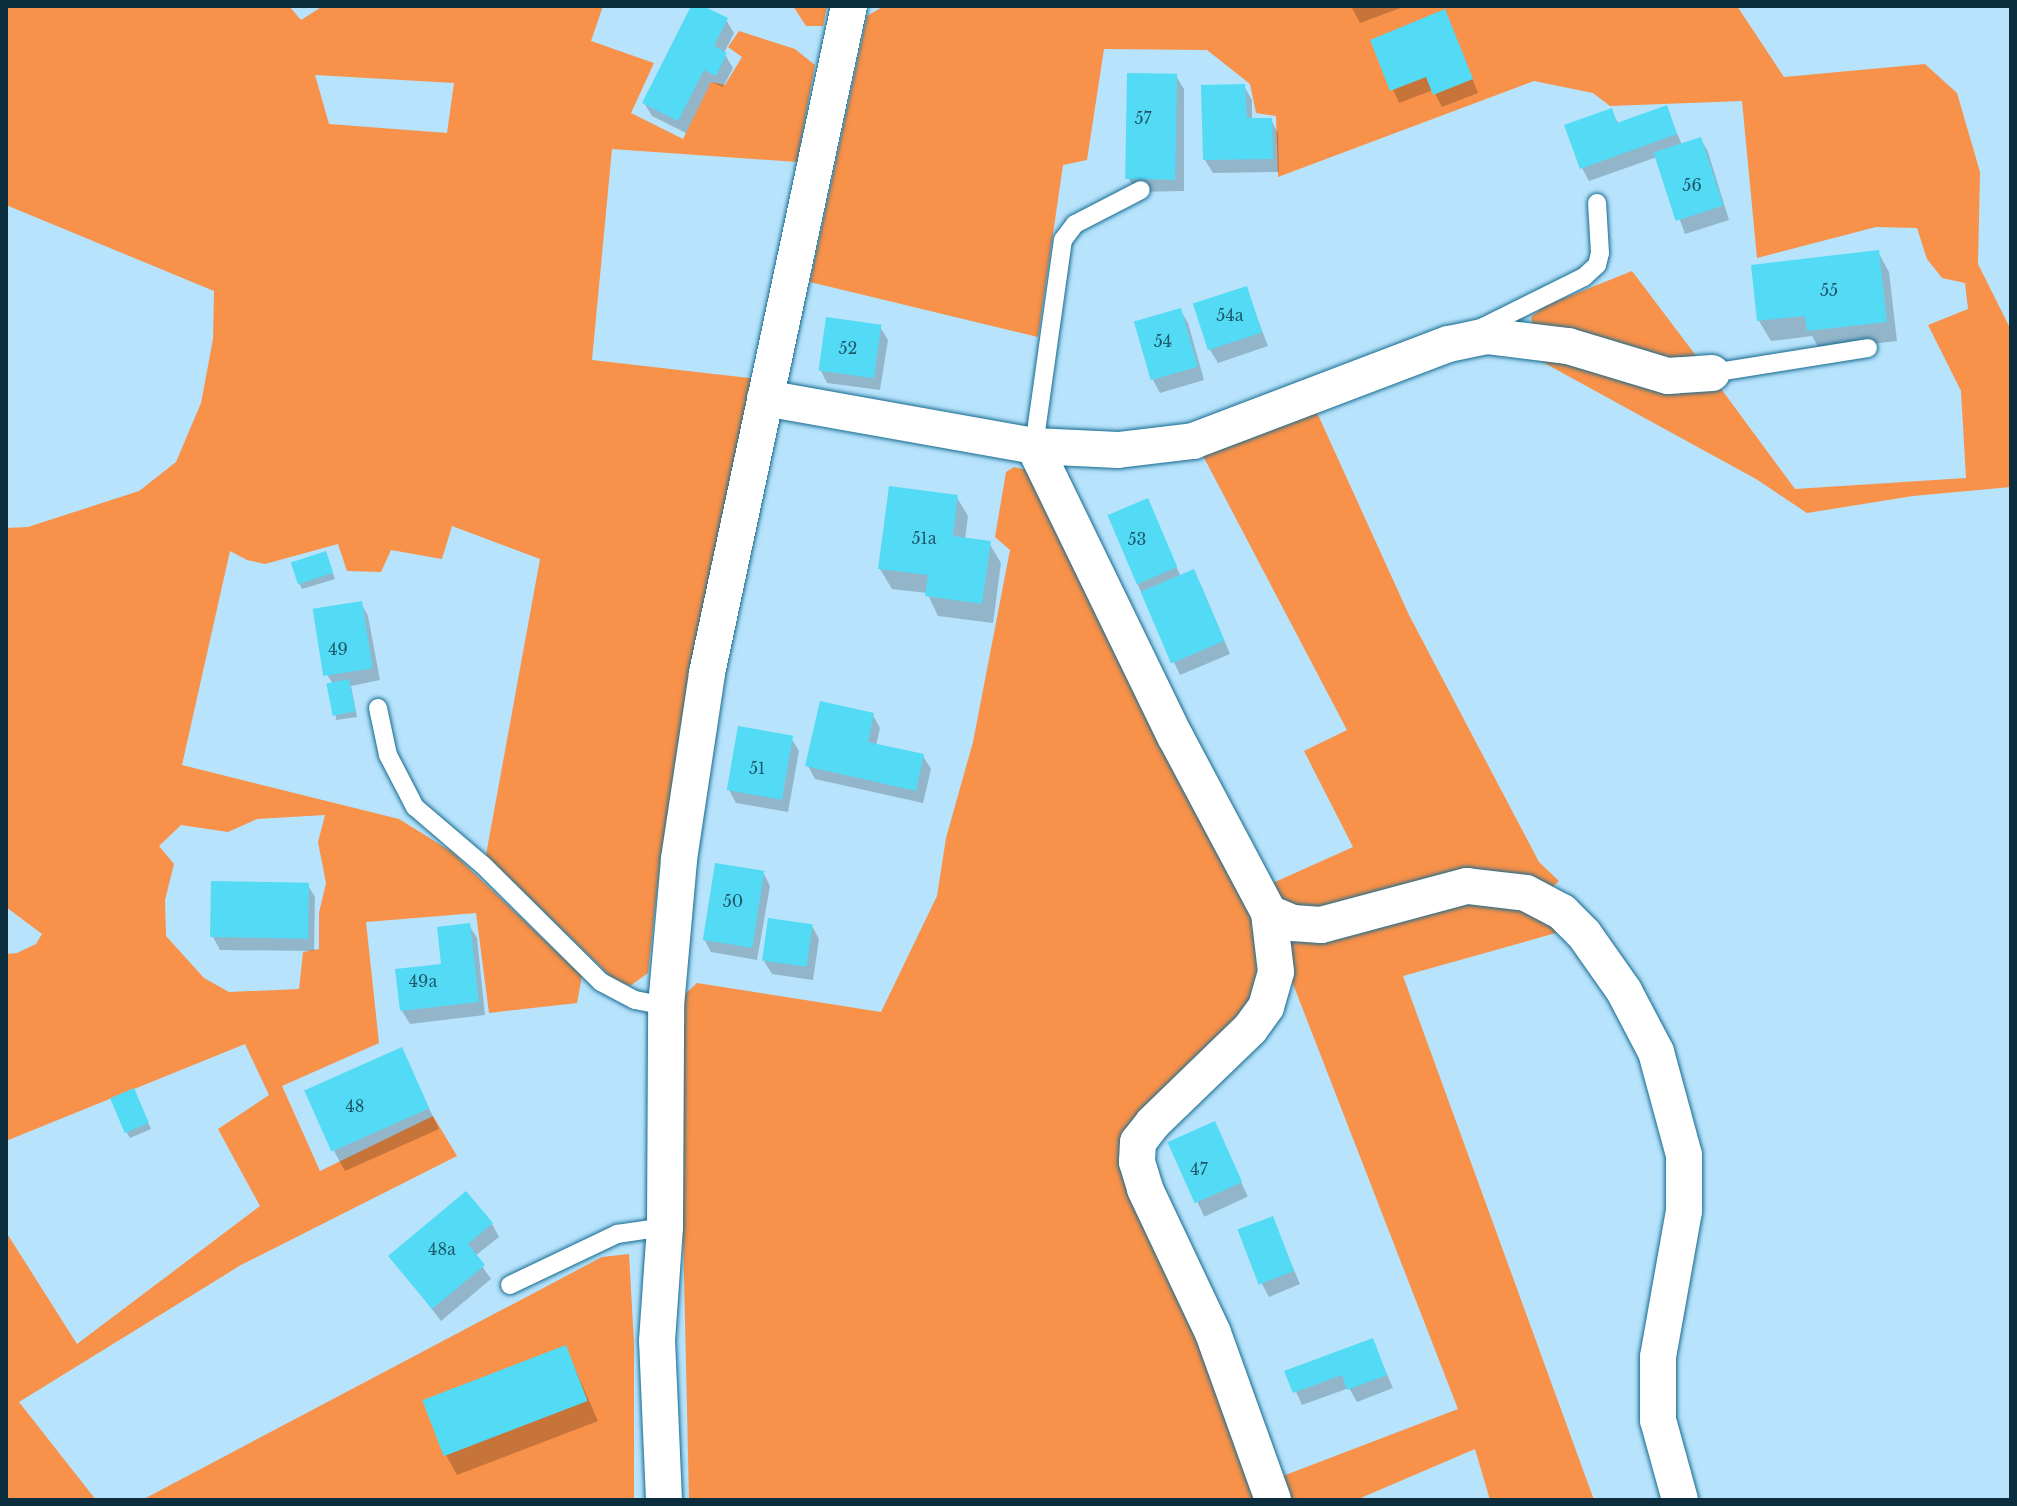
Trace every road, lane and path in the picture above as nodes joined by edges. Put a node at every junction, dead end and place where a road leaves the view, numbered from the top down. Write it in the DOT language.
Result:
graph roads {
  1 [pos="849,6"];
  2 [pos="1141,190"];
  3 [pos="1597,203"];
  4 [pos="1449,344"];
  5 [pos="1868,348"];
  6 [pos="1712,373"];
  7 [pos="765,398"];
  8 [pos="1034,446"];
  9 [pos="378,708"];
  10 [pos="1269,913"];
  11 [pos="666,1006"];
  12 [pos="665,1227"];
  13 [pos="510,1285"];
  14 [pos="664,1500"];
  15 [pos="1273,1500"];
  16 [pos="1680,1500"];
  1 -- 7 [label="street"];
  2 -- 8 [label="lane"];
  3 -- 4 [label="lane"];
  4 -- 6 [label="street"];
  4 -- 8 [label="street"];
  5 -- 6 [label="lane"];
  7 -- 8 [label="street"];
  7 -- 11 [label="street"];
  8 -- 10 [label="street"];
  9 -- 11 [label="lane"];
  10 -- 15 [label="street"];
  10 -- 16 [label="street"];
  11 -- 12 [label="street"];
  12 -- 13 [label="lane"];
  12 -- 14 [label="street"];
}
